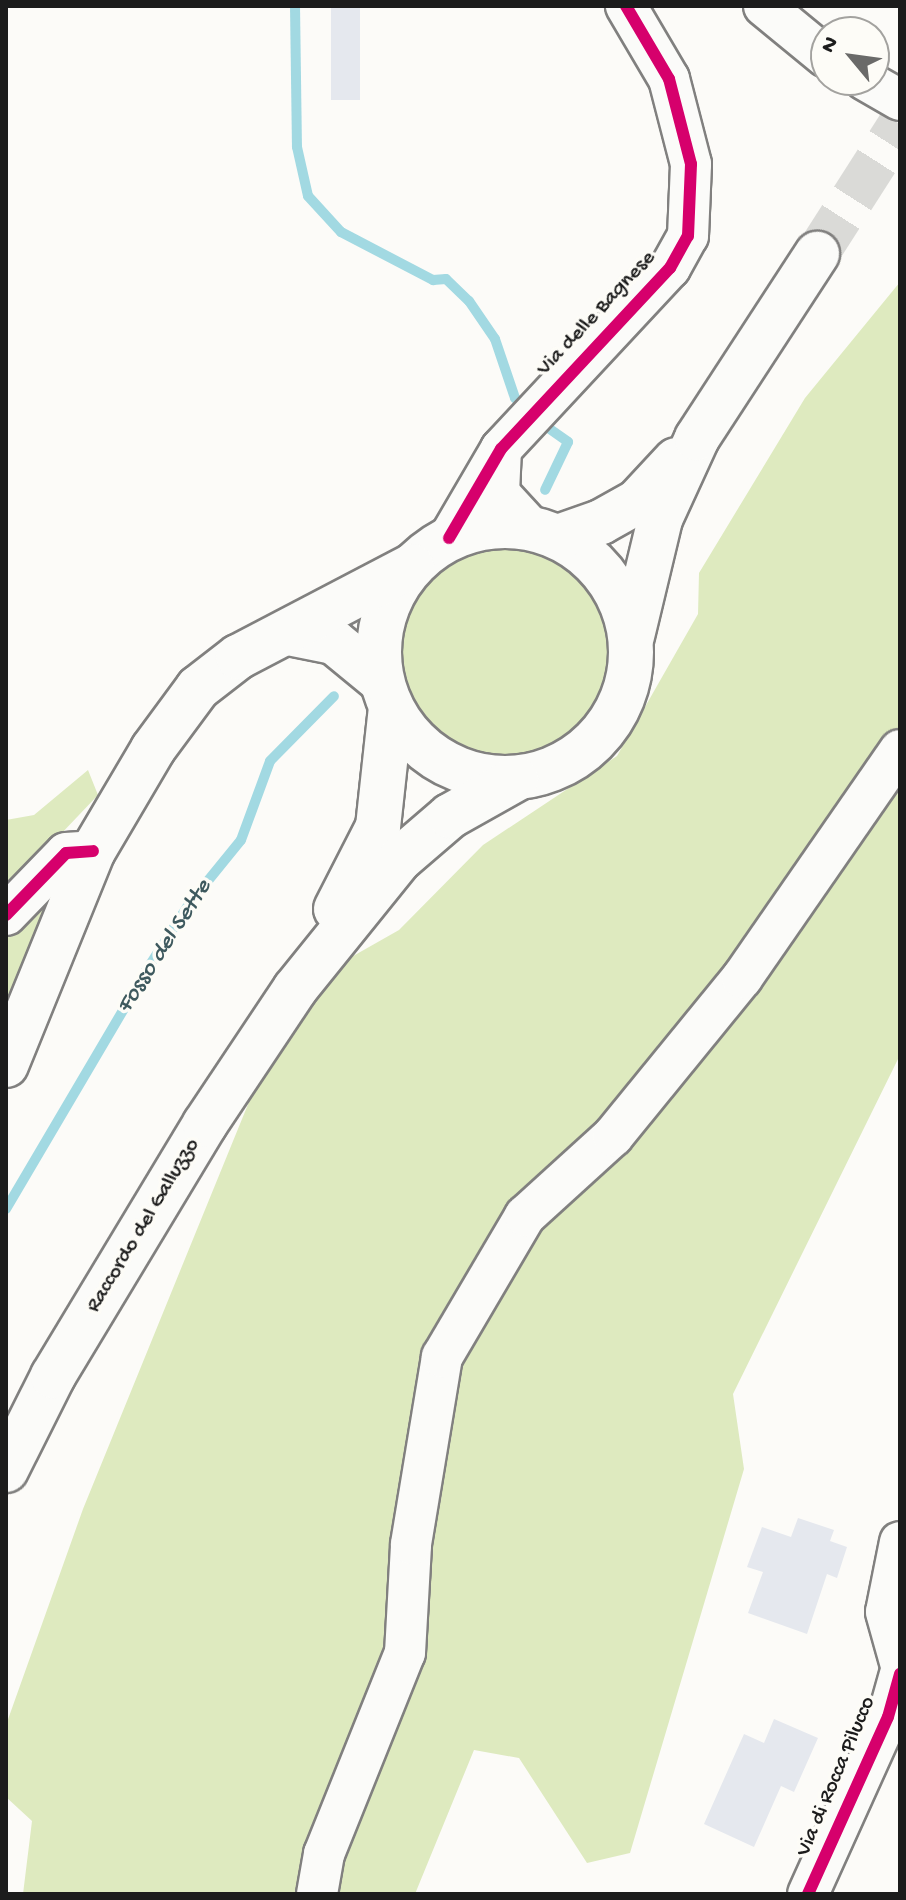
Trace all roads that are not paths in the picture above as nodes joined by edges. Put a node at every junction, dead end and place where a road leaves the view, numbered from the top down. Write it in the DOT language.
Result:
graph roads {
  1 [pos="626,6"];
  2 [pos="764,6"];
  3 [pos="810,44"];
  4 [pos="817,254"];
  5 [pos="511,436"];
  6 [pos="697,438"];
  7 [pos="545,533"];
  8 [pos="449,538"];
  9 [pos="414,565"];
  10 [pos="288,633"];
  11 [pos="631,642"];
  12 [pos="384,693"];
  13 [pos="900,750"];
  14 [pos="516,779"];
  15 [pos="93,851"];
  16 [pos="6,915"];
  17 [pos="295,989"];
  18 [pos="6,1065"];
  19 [pos="6,1470"];
  20 [pos="900,1542"];
  21 [pos="900,1662"];
  22 [pos="900,1674"];
  23 [pos="317,1894"];
  24 [pos="808,1894"];
  1 -- 5 [label="street, Via delle Bagnese"];
  2 -- 3 [label="street"];
  4 -- 6 [label="main road"];
  5 -- 7 [label="street"];
  5 -- 8 [label="street, Via delle Bagnese"];
  6 -- 7 [label="main road"];
  6 -- 11 [label="main road"];
  7 -- 8 [label="main road"];
  7 -- 11 [label="main road"];
  8 -- 9 [label="main road"];
  9 -- 10 [label="main road"];
  9 -- 12 [label="main road"];
  10 -- 12 [label="main road"];
  10 -- 15 [label="main road"];
  11 -- 14 [label="main road"];
  12 -- 14 [label="main road"];
  12 -- 17 [label="main road, Raccordo del Galluzzo"];
  13 -- 23 [label="street"];
  14 -- 17 [label="main road, Raccordo del Galluzzo"];
  15 -- 16 [label="street"];
  15 -- 18 [label="main road"];
  17 -- 19 [label="main road, Raccordo del Galluzzo"];
  20 -- 21 [label="street"];
  22 -- 24 [label="street, Via di Rocca Pilucco"];
}
